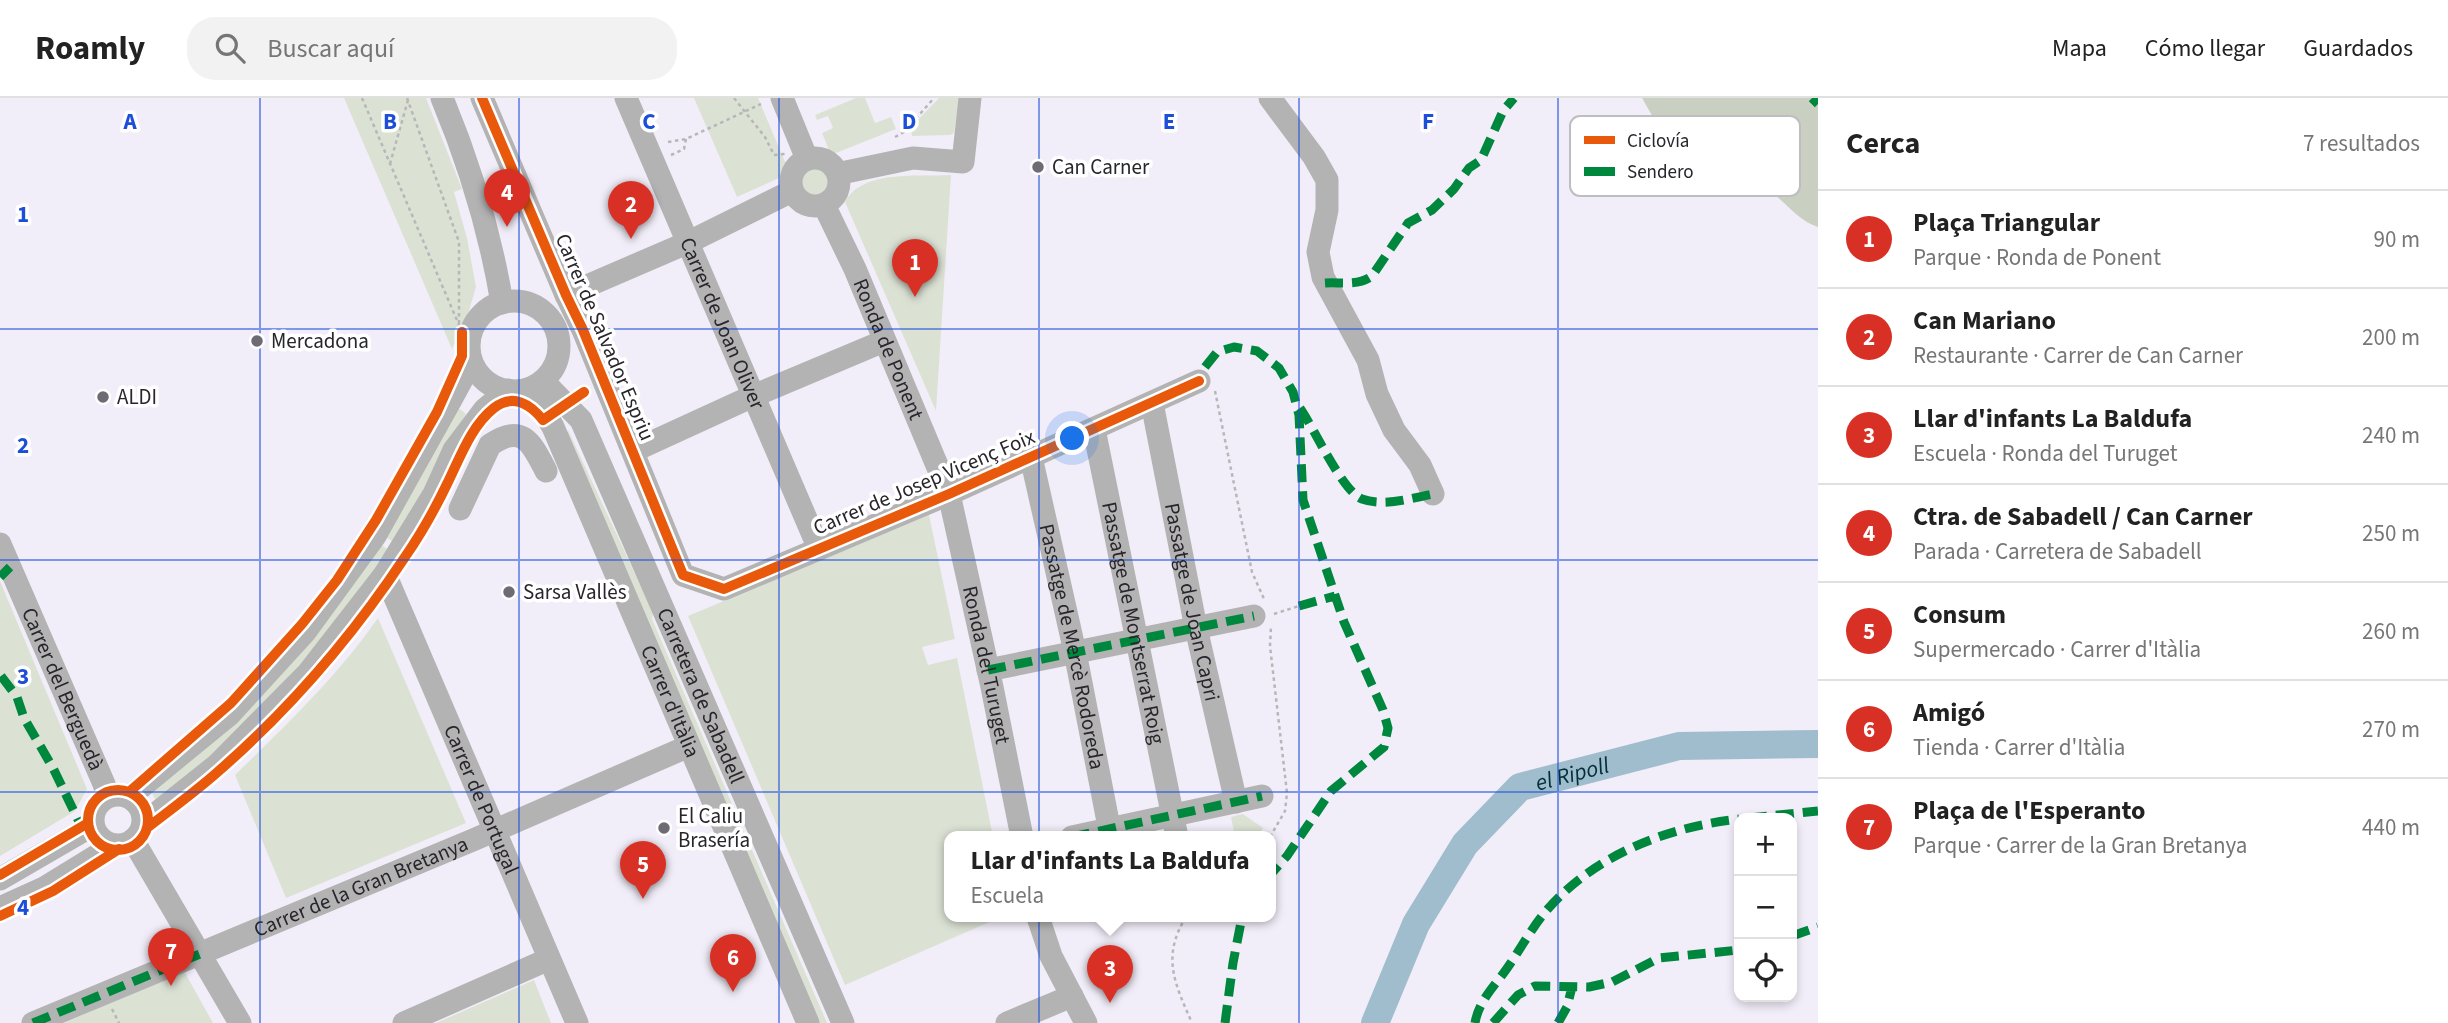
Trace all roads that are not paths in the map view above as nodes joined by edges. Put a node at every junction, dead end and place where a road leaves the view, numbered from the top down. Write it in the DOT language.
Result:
graph roads {
  1 [pos="442,98"];
  2 [pos="482,98"];
  3 [pos="626,98"];
  4 [pos="970,98"];
  5 [pos="1270,98"];
  6 [pos="771,101"];
  7 [pos="797,161"];
  8 [pos="839,176"];
  9 [pos="792,191"];
  10 [pos="824,205"];
  11 [pos="689,242"];
  12 [pos="566,295"];
  13 [pos="502,303"];
  14 [pos="884,341"];
  15 [pos="466,357"];
  16 [pos="543,381"];
  17 [pos="1199,381"];
  18 [pos="514,391"];
  19 [pos="753,396"];
  20 [pos="1152,403"];
  21 [pos="1094,429"];
  22 [pos="633,451"];
  23 [pos="1031,457"];
  24 [pos="568,462"];
  25 [pos="1433,494"];
  26 [pos="948,495"];
  27 [pos="484,503"];
  28 [pos="426,505"];
  29 [pos="460,509"];
  30 [pos="0,544"];
  31 [pos="819,549"];
  32 [pos="385,574"];
  33 [pos="701,582"];
  34 [pos="1264,615"];
  35 [pos="1196,628"];
  36 [pos="1137,640"];
  37 [pos="1075,652"];
  38 [pos="988,670"];
  39 [pos="689,746"];
  40 [pos="1262,796"];
  41 [pos="118,797"];
  42 [pos="1236,802"];
  43 [pos="93,825"];
  44 [pos="1174,826"];
  45 [pos="496,830"];
  46 [pos="1021,831"];
  47 [pos="1110,831"];
  48 [pos="1128,831"];
  49 [pos="130,836"];
  50 [pos="0,879"];
  51 [pos="0,908"];
  52 [pos="1040,922"];
  53 [pos="200,954"];
  54 [pos="549,959"];
  55 [pos="1072,996"];
  56 [pos="33,1023"];
  57 [pos="240,1023"];
  58 [pos="404,1023"];
  59 [pos="577,1023"];
  60 [pos="808,1023"];
  61 [pos="843,1023"];
  62 [pos="1007,1023"];
  63 [pos="1086,1023"];
  1 -- 13 [label="street"];
  2 -- 12 [label="street, Carrer de Salvador Espriu"];
  3 -- 11 [label="street, Carrer de Joan Oliver"];
  4 -- 8 [label="street"];
  5 -- 25 [label="street"];
  6 -- 7 [label="street"];
  7 -- 8 [label="street"];
  7 -- 9 [label="street"];
  8 -- 10 [label="street"];
  9 -- 10 [label="street"];
  9 -- 11 [label="street"];
  10 -- 14 [label="street, Ronda de Ponent"];
  11 -- 12 [label="street"];
  11 -- 19 [label="street, Carrer de Joan Oliver"];
  12 -- 22 [label="street, Carrer de Salvador Espriu"];
  13 -- 15 [label="street"];
  13 -- 16 [label="street"];
  14 -- 19 [label="street"];
  14 -- 26 [label="street, Ronda de Ponent"];
  15 -- 18 [label="street"];
  15 -- 41 [label="street"];
  16 -- 18 [label="street"];
  16 -- 61 [label="street, Carretera de Sabadell"];
  17 -- 20 [label="street, Carrer de Josep Vicenç Foix"];
  18 -- 24 [label="street, Carrer d'Itàlia"];
  18 -- 28 [label="street"];
  19 -- 22 [label="street"];
  19 -- 31 [label="street, Carrer de Joan Oliver"];
  20 -- 21 [label="street, Carrer de Josep Vicenç Foix"];
  20 -- 35 [label="street, Passatge de Joan Capri"];
  21 -- 23 [label="street, Carrer de Josep Vicenç Foix"];
  21 -- 36 [label="street, Passatge de Montserrat Roig"];
  22 -- 33 [label="street, Carrer de Salvador Espriu"];
  23 -- 26 [label="street, Carrer de Josep Vicenç Foix"];
  23 -- 37 [label="street, Passatge de Mercè Rodoreda"];
  24 -- 29 [label="street"];
  24 -- 39 [label="street, Carrer d'Itàlia"];
  26 -- 31 [label="street, Carrer de Josep Vicenç Foix"];
  26 -- 38 [label="street, Ronda del Turuget"];
  27 -- 29 [label="street"];
  28 -- 29 [label="street"];
  28 -- 32 [label="street"];
  30 -- 41 [label="street, Carrer del Berguedà"];
  31 -- 33 [label="street, Carrer de Josep Vicenç Foix"];
  32 -- 45 [label="street, Carrer de Portugal"];
  32 -- 49 [label="street"];
  34 -- 35 [label="street"];
  35 -- 36 [label="street"];
  35 -- 42 [label="street, Passatge de Joan Capri"];
  36 -- 37 [label="street"];
  36 -- 44 [label="street, Passatge de Montserrat Roig"];
  37 -- 38 [label="street"];
  37 -- 47 [label="street, Passatge de Mercè Rodoreda"];
  38 -- 46 [label="street, Ronda del Turuget"];
  39 -- 45 [label="street, Carrer de la Gran Bretanya"];
  39 -- 60 [label="street, Carrer d'Itàlia"];
  40 -- 42 [label="street"];
  41 -- 43 [label="street"];
  41 -- 49 [label="street"];
  42 -- 44 [label="street"];
  43 -- 49 [label="street"];
  43 -- 50 [label="street"];
  44 -- 48 [label="street"];
  45 -- 53 [label="street, Carrer de la Gran Bretanya"];
  45 -- 54 [label="street, Carrer de Portugal"];
  49 -- 51 [label="street"];
  49 -- 53 [label="street"];
  52 -- 55 [label="street"];
  53 -- 56 [label="street, Carrer de la Gran Bretanya"];
  53 -- 57 [label="street"];
  54 -- 58 [label="street"];
  54 -- 59 [label="street, Carrer de Portugal"];
  55 -- 62 [label="street"];
  55 -- 63 [label="street"];
}
